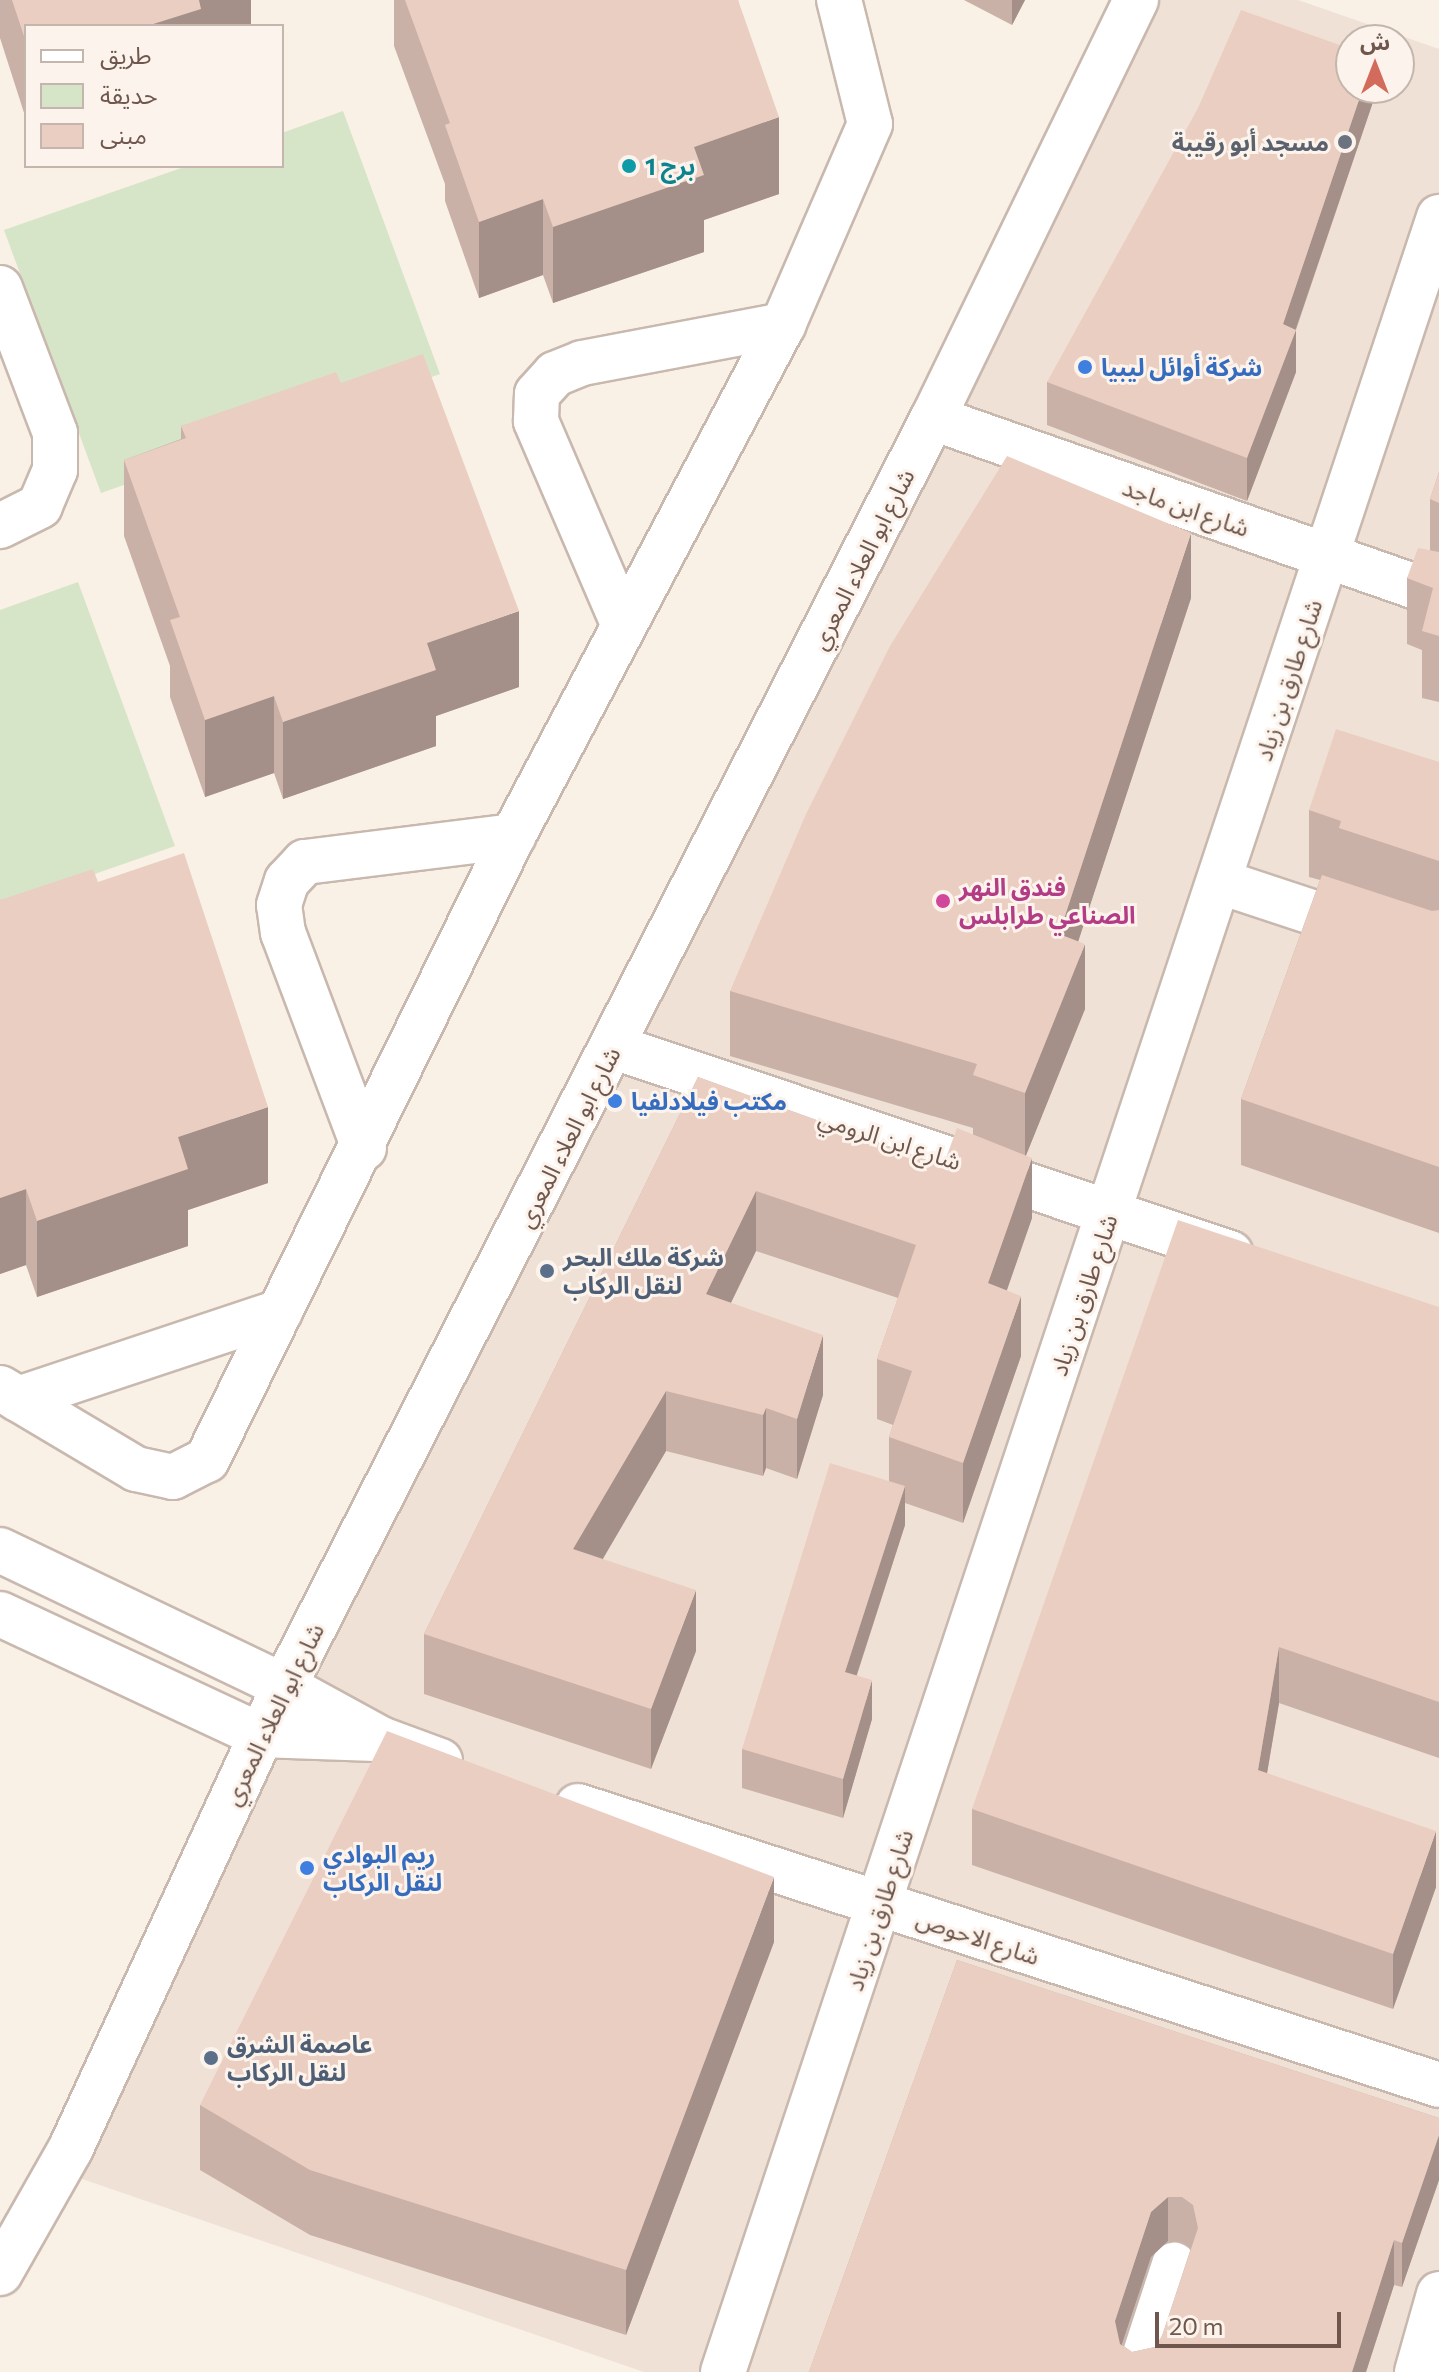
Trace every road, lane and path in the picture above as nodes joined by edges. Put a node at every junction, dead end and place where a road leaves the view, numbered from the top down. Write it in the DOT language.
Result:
graph roads {
  1 [pos="839,0"];
  2 [pos="1136,0"];
  3 [pos="1439,217"];
  4 [pos="0,288"];
  5 [pos="783,325"];
  6 [pos="933,418"];
  7 [pos="0,526"];
  8 [pos="1329,557"];
  9 [pos="1439,595"];
  10 [pos="622,621"];
  11 [pos="513,836"];
  12 [pos="1221,882"];
  13 [pos="1439,954"];
  14 [pos="614,1047"];
  15 [pos="364,1148"];
  16 [pos="1111,1213"];
  17 [pos="1275,1268"];
  18 [pos="280,1312"];
  19 [pos="9,1394"];
  20 [pos="0,1550"];
  21 [pos="0,1614"];
  22 [pos="284,1686"];
  23 [pos="260,1735"];
  24 [pos="381,1739"];
  25 [pos="484,1775"];
  26 [pos="543,1795"];
  27 [pos="880,1905"];
  28 [pos="1439,2085"];
  29 [pos="1174,2265"];
  30 [pos="0,2273"];
  31 [pos="1439,2294"];
  32 [pos="723,2372"];
  33 [pos="1139,2372"];
  34 [pos="1417,2372"];
  1 -- 5 [label="street"];
  2 -- 6 [label="street, شارع ابو العلاء المعري"];
  3 -- 8 [label="street, شارع طارق بن زياد"];
  4 -- 7 [label="street"];
  5 -- 10 [label="street"];
  5 -- 10 [label="street"];
  6 -- 8 [label="street, شارع ابن ماجد"];
  6 -- 14 [label="street, شارع ابو العلاء المعري"];
  8 -- 9 [label="street, شارع ابن ماجد"];
  8 -- 12 [label="street, شارع طارق بن زياد"];
  10 -- 11 [label="street"];
  11 -- 15 [label="street"];
  11 -- 15 [label="street"];
  12 -- 13 [label="street"];
  12 -- 16 [label="street, شارع طارق بن زياد"];
  14 -- 16 [label="street, شارع ابن الرومي"];
  14 -- 22 [label="street, شارع ابو العلاء المعري"];
  15 -- 18 [label="street"];
  16 -- 17 [label="street, شارع ابن الرومي"];
  16 -- 27 [label="street, شارع طارق بن زياد"];
  18 -- 19 [label="street"];
  18 -- 19 [label="street"];
  20 -- 22 [label="street"];
  21 -- 23 [label="street"];
  22 -- 23 [label="street, شارع ابو العلاء المعري"];
  22 -- 24 [label="street"];
  23 -- 24 [label="street"];
  23 -- 30 [label="street, شارع ابو العلاء المعري"];
  24 -- 25 [label="street"];
  26 -- 27 [label="street, شارع الاحوص"];
  27 -- 28 [label="street, شارع الاحوص"];
  27 -- 32 [label="street, شارع طارق بن زياد"];
  29 -- 33 [label="street"];
  31 -- 34 [label="street"];
}
